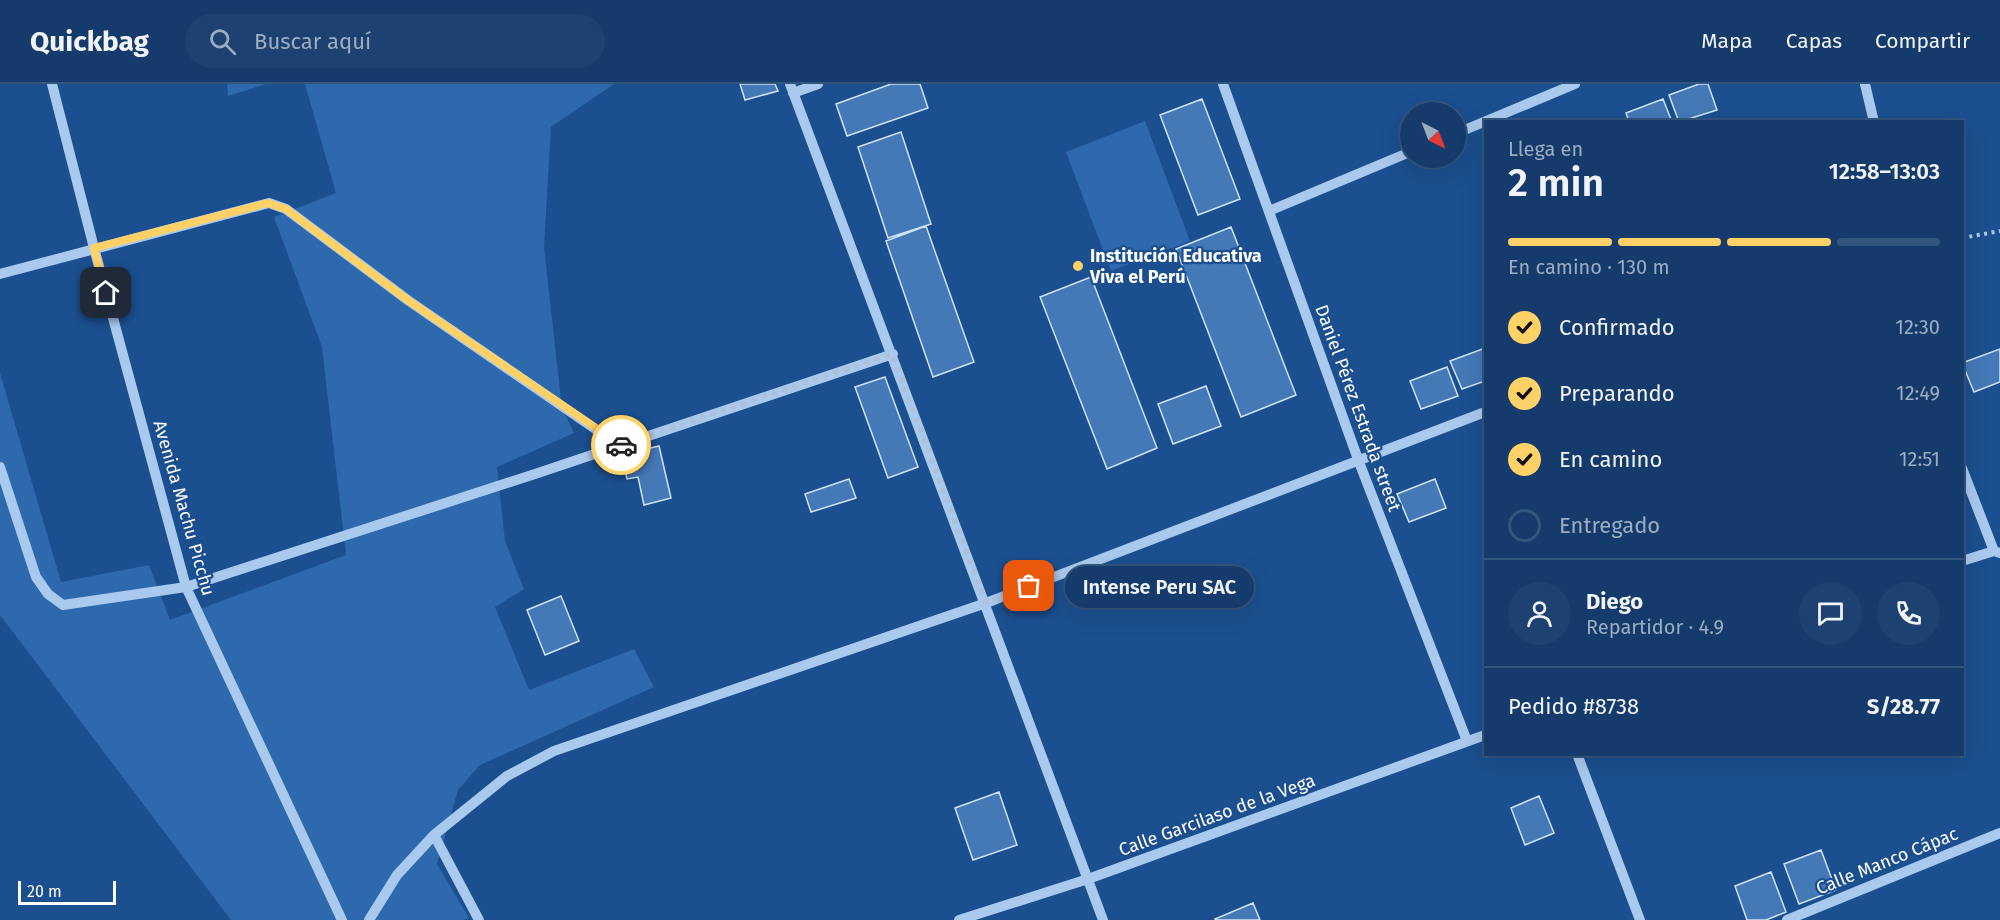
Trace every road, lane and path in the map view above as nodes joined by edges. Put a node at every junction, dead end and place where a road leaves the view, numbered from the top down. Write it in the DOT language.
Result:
graph roads {
  1 [pos="52,84"];
  2 [pos="818,84"];
  3 [pos="1223,84"];
  4 [pos="1575,84"];
  5 [pos="1865,84"];
  6 [pos="792,88"];
  7 [pos="1489,120"];
  8 [pos="1874,120"];
  9 [pos="1484,122"];
  10 [pos="1466,129"];
  11 [pos="1400,156"];
  12 [pos="1269,211"];
  13 [pos="2000,231"];
  14 [pos="1964,238"];
  15 [pos="94,248"];
  16 [pos="0,274"];
  17 [pos="892,354"];
  18 [pos="1484,412"];
  19 [pos="620,446"];
  20 [pos="1359,462"];
  21 [pos="0,467"];
  22 [pos="1964,473"];
  23 [pos="1997,552"];
  24 [pos="1964,560"];
  25 [pos="186,587"];
  26 [pos="986,603"];
  27 [pos="1484,735"];
  28 [pos="1467,741"];
  29 [pos="1578,756"];
  30 [pos="2000,833"];
  31 [pos="434,835"];
  32 [pos="1088,879"];
  33 [pos="342,920"];
  34 [pos="369,920"];
  35 [pos="479,920"];
  36 [pos="958,920"];
  37 [pos="1103,920"];
  38 [pos="1640,920"];
  39 [pos="1787,920"];
  1 -- 15 [label="street, Avenida Machu Picchu"];
  2 -- 6 [label="street"];
  3 -- 12 [label="street, Daniel Pérez Estrada street"];
  4 -- 7 [label="street"];
  5 -- 8 [label="street"];
  6 -- 17 [label="street"];
  9 -- 10 [label="street"];
  11 -- 12 [label="street"];
  12 -- 20 [label="street, Daniel Pérez Estrada street"];
  13 -- 14 [label="path"];
  15 -- 16 [label="street"];
  15 -- 19 [label="street"];
  15 -- 25 [label="street, Avenida Machu Picchu"];
  17 -- 19 [label="street"];
  17 -- 26 [label="street"];
  18 -- 20 [label="street"];
  19 -- 25 [label="street"];
  20 -- 26 [label="street"];
  20 -- 28 [label="street, Daniel Pérez Estrada street"];
  21 -- 25 [label="street"];
  22 -- 23 [label="street"];
  23 -- 24 [label="street"];
  25 -- 33 [label="street, Avenida Machu Picchu"];
  26 -- 31 [label="street"];
  26 -- 32 [label="street"];
  27 -- 28 [label="street, Calle Garcilaso de la Vega"];
  28 -- 32 [label="street, Calle Garcilaso de la Vega"];
  29 -- 38 [label="street"];
  30 -- 39 [label="street, Calle Manco Cápac"];
  31 -- 34 [label="street"];
  31 -- 35 [label="street"];
  32 -- 36 [label="street, Calle Garcilaso de la Vega"];
  32 -- 37 [label="street"];
}
